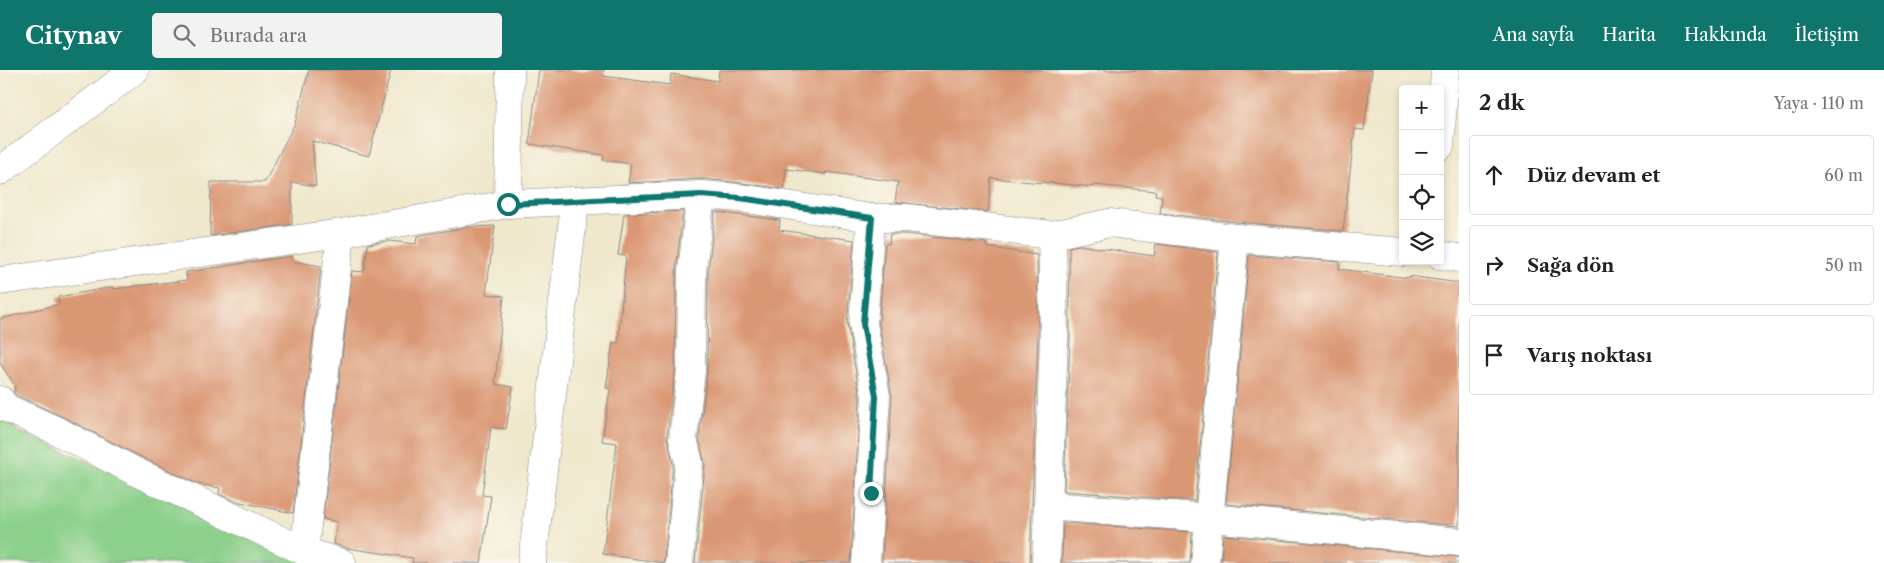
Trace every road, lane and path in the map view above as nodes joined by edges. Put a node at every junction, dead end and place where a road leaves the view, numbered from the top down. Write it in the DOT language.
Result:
graph roads {
  1 [pos="135,70"];
  2 [pos="510,70"];
  3 [pos="1445,70"];
  4 [pos="1441,130"];
  5 [pos="0,171"];
  6 [pos="701,195"];
  7 [pos="575,201"];
  8 [pos="508,204"];
  9 [pos="872,218"];
  10 [pos="341,234"];
  11 [pos="1052,235"];
  12 [pos="1235,238"];
  13 [pos="1399,252"];
  14 [pos="1444,256"];
  15 [pos="1459,258"];
  16 [pos="0,281"];
  17 [pos="0,400"];
  18 [pos="1049,506"];
  19 [pos="1210,518"];
  20 [pos="1459,542"];
  21 [pos="304,551"];
  22 [pos="342,563"];
  23 [pos="532,563"];
  24 [pos="679,563"];
  25 [pos="866,563"];
  26 [pos="1046,563"];
  27 [pos="1205,563"];
  1 -- 5 [label="street"];
  2 -- 8 [label="street"];
  3 -- 4 [label="street"];
  6 -- 7 [label="street"];
  6 -- 9 [label="street"];
  6 -- 24 [label="street"];
  7 -- 8 [label="street"];
  7 -- 23 [label="street"];
  8 -- 10 [label="street"];
  9 -- 11 [label="street"];
  9 -- 25 [label="street"];
  10 -- 16 [label="street"];
  10 -- 21 [label="street"];
  11 -- 12 [label="street"];
  11 -- 18 [label="street"];
  12 -- 13 [label="street"];
  12 -- 19 [label="street"];
  14 -- 15 [label="street"];
  17 -- 21 [label="street"];
  18 -- 19 [label="street"];
  18 -- 26 [label="street"];
  19 -- 20 [label="street"];
  19 -- 27 [label="street"];
  21 -- 22 [label="street"];
}
